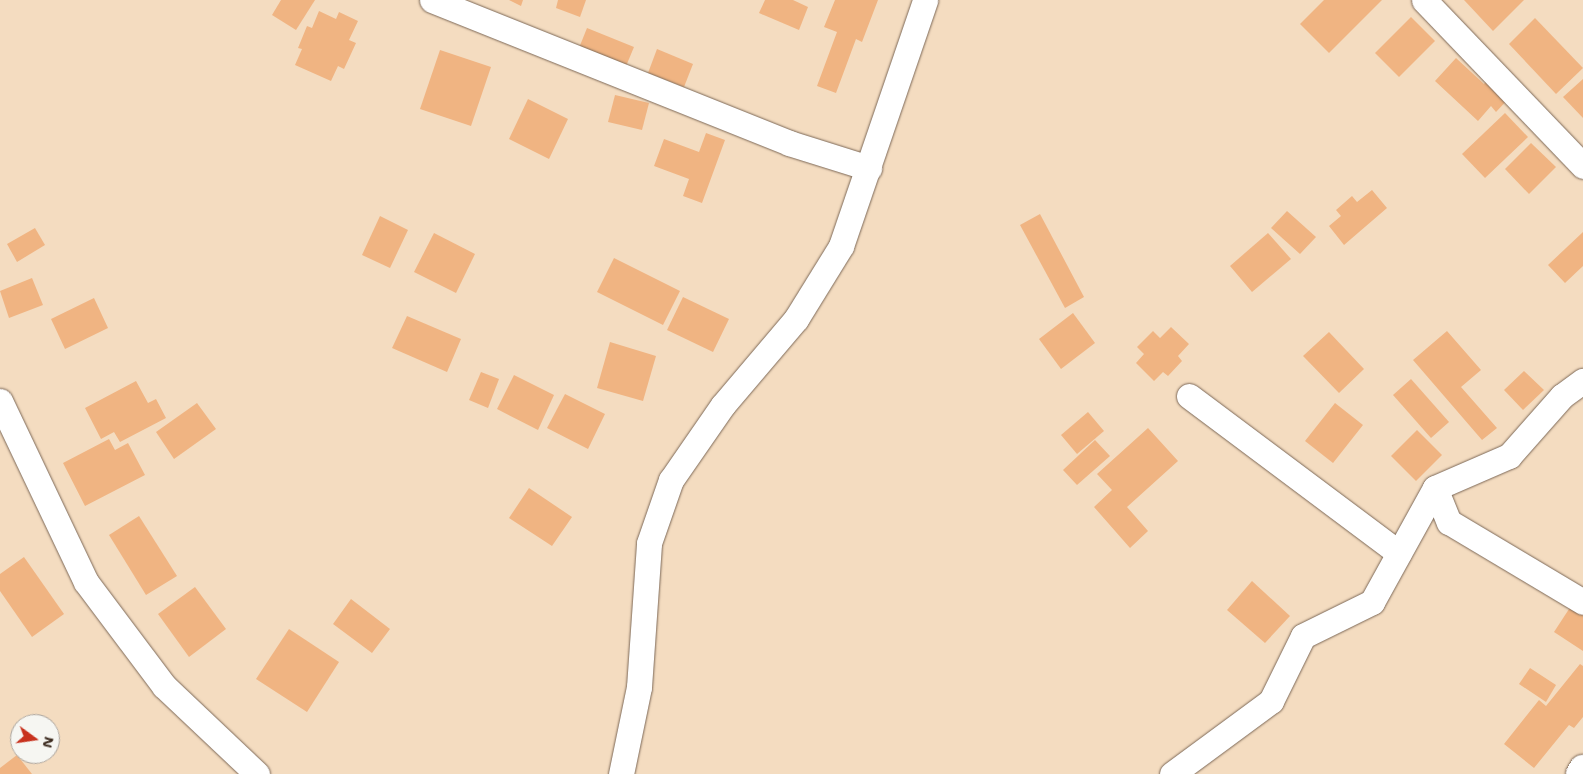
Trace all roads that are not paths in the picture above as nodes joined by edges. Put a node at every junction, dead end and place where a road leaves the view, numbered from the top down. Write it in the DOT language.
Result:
graph roads {
  1 [pos="432,0"];
  2 [pos="924,0"];
  3 [pos="1424,0"];
  4 [pos="1583,166"];
  5 [pos="869,168"];
  6 [pos="1583,381"];
  7 [pos="1189,396"];
  8 [pos="0,401"];
  9 [pos="1435,488"];
  10 [pos="1399,553"];
  11 [pos="1583,602"];
  12 [pos="1583,770"];
  13 [pos="257,774"];
  14 [pos="621,774"];
  15 [pos="1172,774"];
  16 [pos="1580,774"];
  1 -- 5 [label="street"];
  2 -- 5 [label="street"];
  3 -- 4 [label="street"];
  5 -- 14 [label="street"];
  6 -- 9 [label="street"];
  7 -- 10 [label="street"];
  8 -- 13 [label="street"];
  9 -- 10 [label="street"];
  9 -- 11 [label="street"];
  10 -- 15 [label="street"];
  12 -- 16 [label="street"];
}
